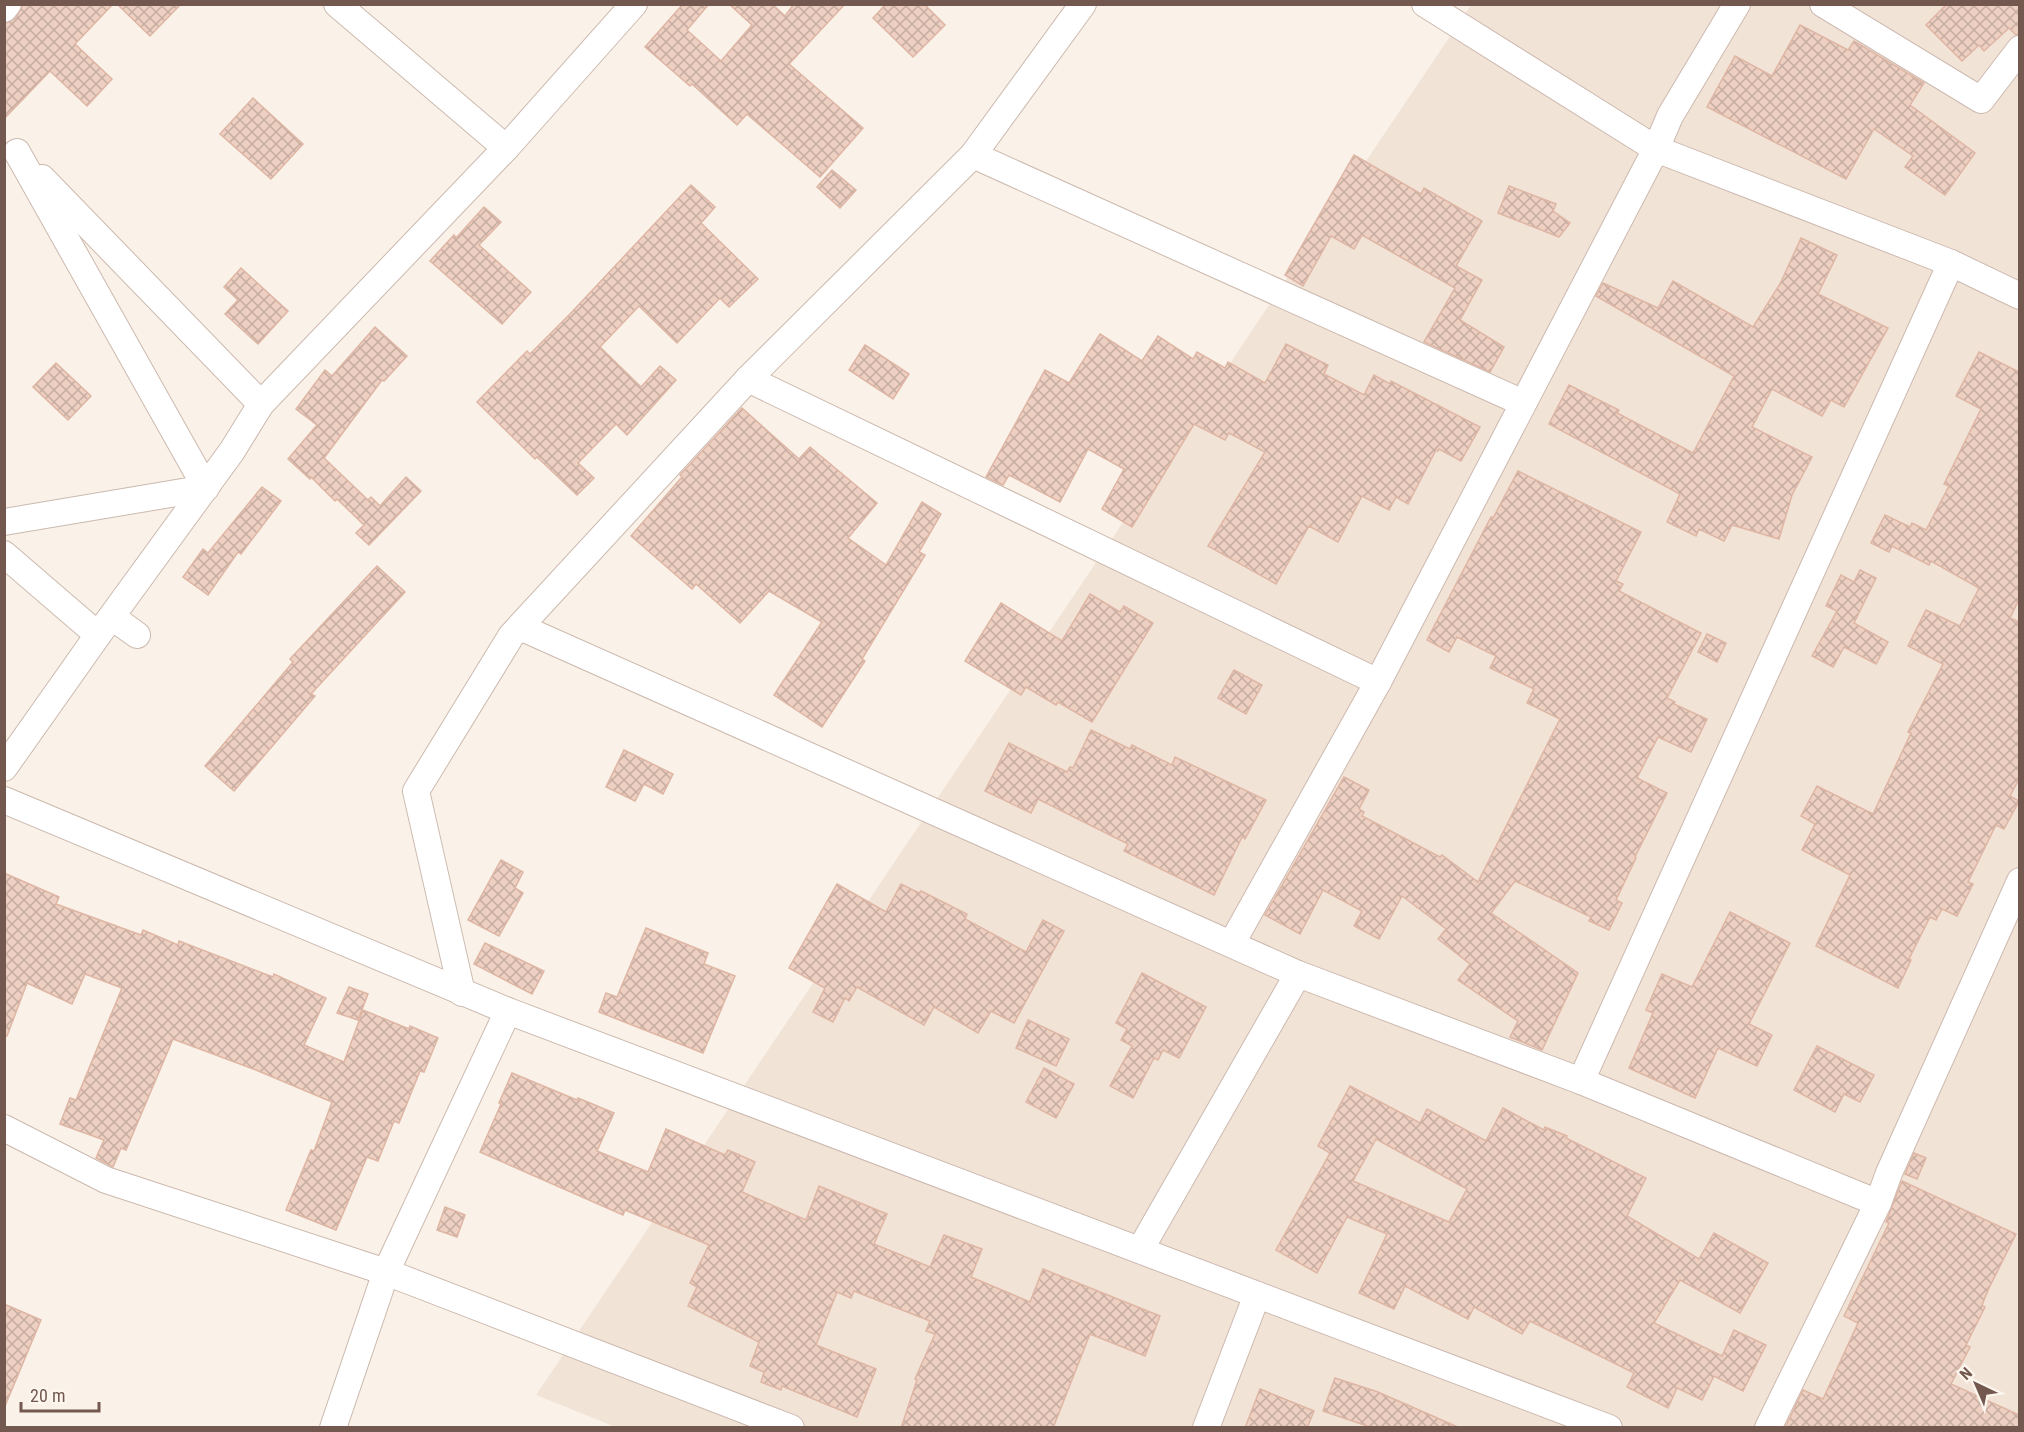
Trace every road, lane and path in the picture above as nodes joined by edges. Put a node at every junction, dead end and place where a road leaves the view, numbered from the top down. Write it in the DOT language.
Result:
graph roads {
  1 [pos="9,4"];
  2 [pos="337,4"];
  3 [pos="634,4"];
  4 [pos="1083,4"];
  5 [pos="1425,4"];
  6 [pos="1737,4"];
  7 [pos="1822,4"];
  8 [pos="4,9"];
  9 [pos="2019,49"];
  10 [pos="11,147"];
  11 [pos="506,147"];
  12 [pos="1656,149"];
  13 [pos="973,155"];
  14 [pos="1951,263"];
  15 [pos="2019,296"];
  16 [pos="748,379"];
  17 [pos="1523,403"];
  18 [pos="261,404"];
  19 [pos="206,488"];
  20 [pos="4,522"];
  21 [pos="4,554"];
  22 [pos="105,626"];
  23 [pos="520,627"];
  24 [pos="137,636"];
  25 [pos="1378,681"];
  26 [pos="4,768"];
  27 [pos="4,800"];
  28 [pos="2019,882"];
  29 [pos="1232,943"];
  30 [pos="1298,974"];
  31 [pos="462,993"];
  32 [pos="508,1011"];
  33 [pos="1581,1081"];
  34 [pos="4,1128"];
  35 [pos="1878,1203"];
  36 [pos="1140,1250"];
  37 [pos="386,1272"];
  38 [pos="1257,1295"];
  39 [pos="333,1428"];
  40 [pos="791,1428"];
  41 [pos="1206,1428"];
  42 [pos="1609,1428"];
  43 [pos="1768,1428"];
  1 -- 8 [label="street"];
  2 -- 11 [label="street"];
  3 -- 11 [label="street"];
  4 -- 13 [label="street"];
  5 -- 12 [label="street"];
  6 -- 12 [label="street"];
  7 -- 9 [label="street"];
  10 -- 18 [label="street"];
  10 -- 19 [label="street"];
  11 -- 18 [label="street"];
  12 -- 14 [label="street"];
  12 -- 17 [label="street"];
  13 -- 16 [label="street"];
  13 -- 17 [label="street"];
  14 -- 15 [label="street"];
  14 -- 33 [label="street"];
  16 -- 23 [label="street"];
  16 -- 25 [label="street"];
  17 -- 25 [label="street"];
  18 -- 19 [label="street"];
  19 -- 20 [label="street"];
  19 -- 22 [label="street"];
  21 -- 22 [label="street"];
  22 -- 24 [label="street"];
  22 -- 26 [label="street"];
  23 -- 29 [label="street"];
  23 -- 31 [label="street"];
  25 -- 29 [label="street"];
  27 -- 31 [label="street"];
  28 -- 35 [label="street"];
  29 -- 30 [label="street"];
  30 -- 33 [label="street"];
  30 -- 36 [label="street"];
  31 -- 32 [label="street"];
  32 -- 36 [label="street"];
  32 -- 37 [label="street"];
  33 -- 35 [label="street"];
  34 -- 37 [label="street"];
  35 -- 43 [label="street"];
  36 -- 38 [label="street"];
  37 -- 39 [label="street"];
  37 -- 40 [label="street"];
  38 -- 41 [label="street"];
  38 -- 42 [label="street"];
}
